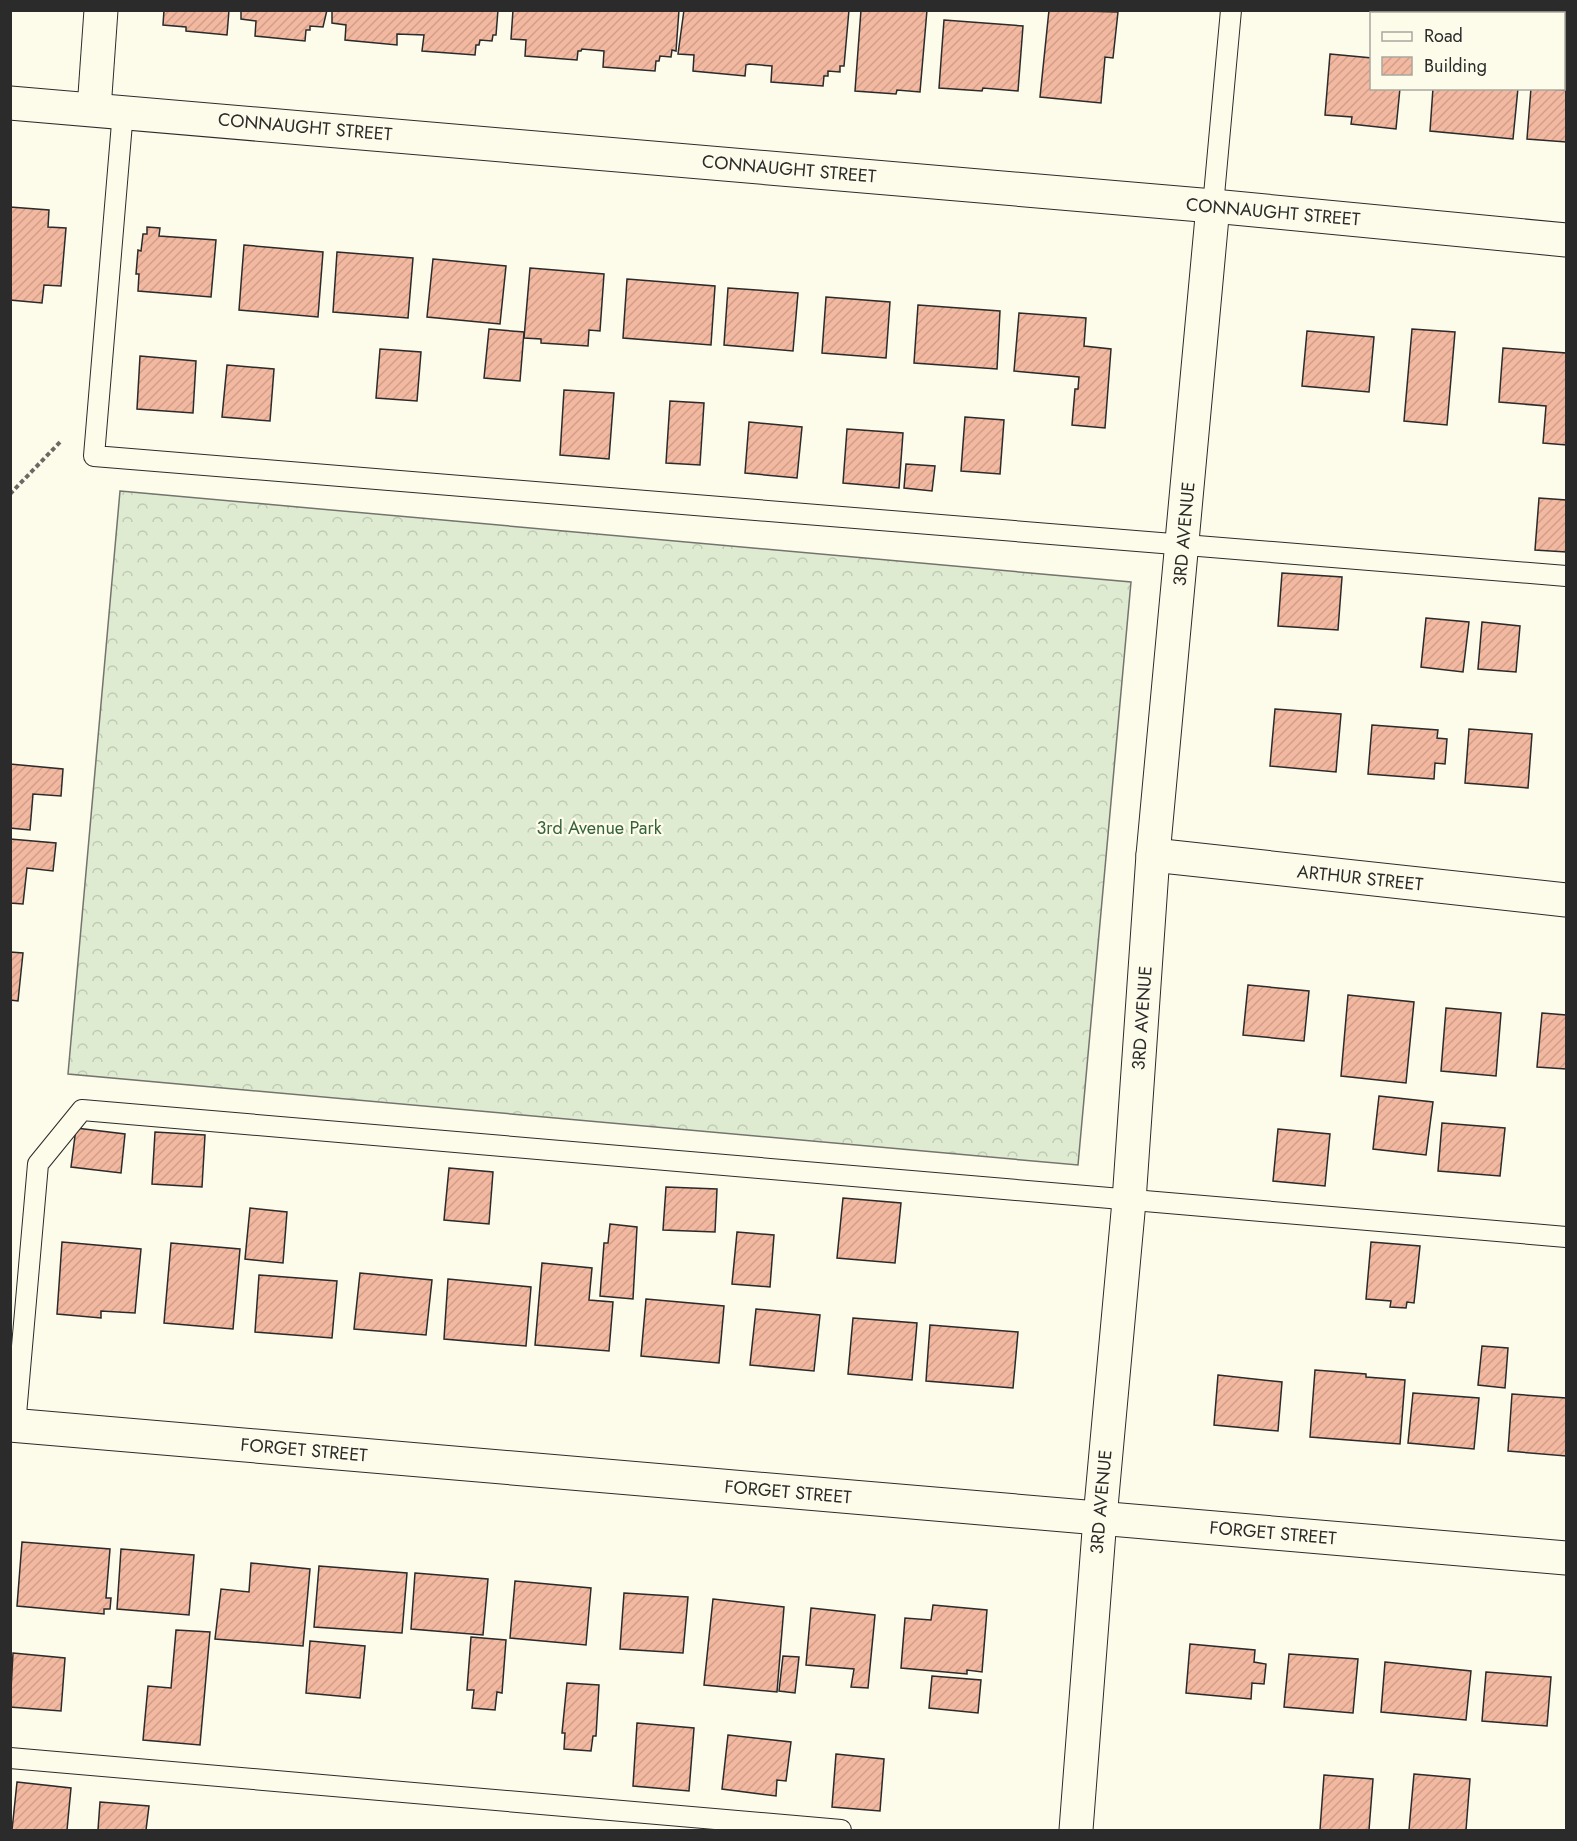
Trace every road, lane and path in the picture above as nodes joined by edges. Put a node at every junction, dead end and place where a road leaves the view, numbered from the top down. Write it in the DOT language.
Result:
graph roads {
  1 [pos="101,10"];
  2 [pos="1231,10"];
  3 [pos="10,103"];
  4 [pos="108,110"];
  5 [pos="1213,206"];
  6 [pos="1566,240"];
  7 [pos="97,425"];
  8 [pos="13,487"];
  9 [pos="10,494"];
  10 [pos="1183,544"];
  11 [pos="1566,576"];
  12 [pos="1153,855"];
  13 [pos="1566,900"];
  14 [pos="1129,1201"];
  15 [pos="1566,1237"];
  16 [pos="13,1426"];
  17 [pos="1100,1518"];
  18 [pos="1566,1558"];
  19 [pos="10,1758"];
  20 [pos="841,1830"];
  21 [pos="1076,1830"];
  1 -- 4 [label="street"];
  2 -- 5 [label="lane"];
  3 -- 4 [label="street, CONNAUGHT STREET"];
  4 -- 5 [label="street, CONNAUGHT STREET"];
  4 -- 7 [label="lane"];
  5 -- 6 [label="street, CONNAUGHT STREET"];
  5 -- 10 [label="street, 3RD AVENUE"];
  7 -- 8 [label="path"];
  7 -- 10 [label="lane"];
  8 -- 9 [label="path"];
  10 -- 11 [label="lane"];
  10 -- 12 [label="street, 3RD AVENUE"];
  12 -- 13 [label="street, ARTHUR STREET"];
  12 -- 14 [label="street, 3RD AVENUE"];
  14 -- 15 [label="lane"];
  14 -- 16 [label="lane"];
  14 -- 17 [label="street, 3RD AVENUE"];
  16 -- 17 [label="street, FORGET STREET"];
  17 -- 18 [label="street, FORGET STREET"];
  17 -- 21 [label="street, 3RD AVENUE"];
  19 -- 20 [label="lane"];
}
